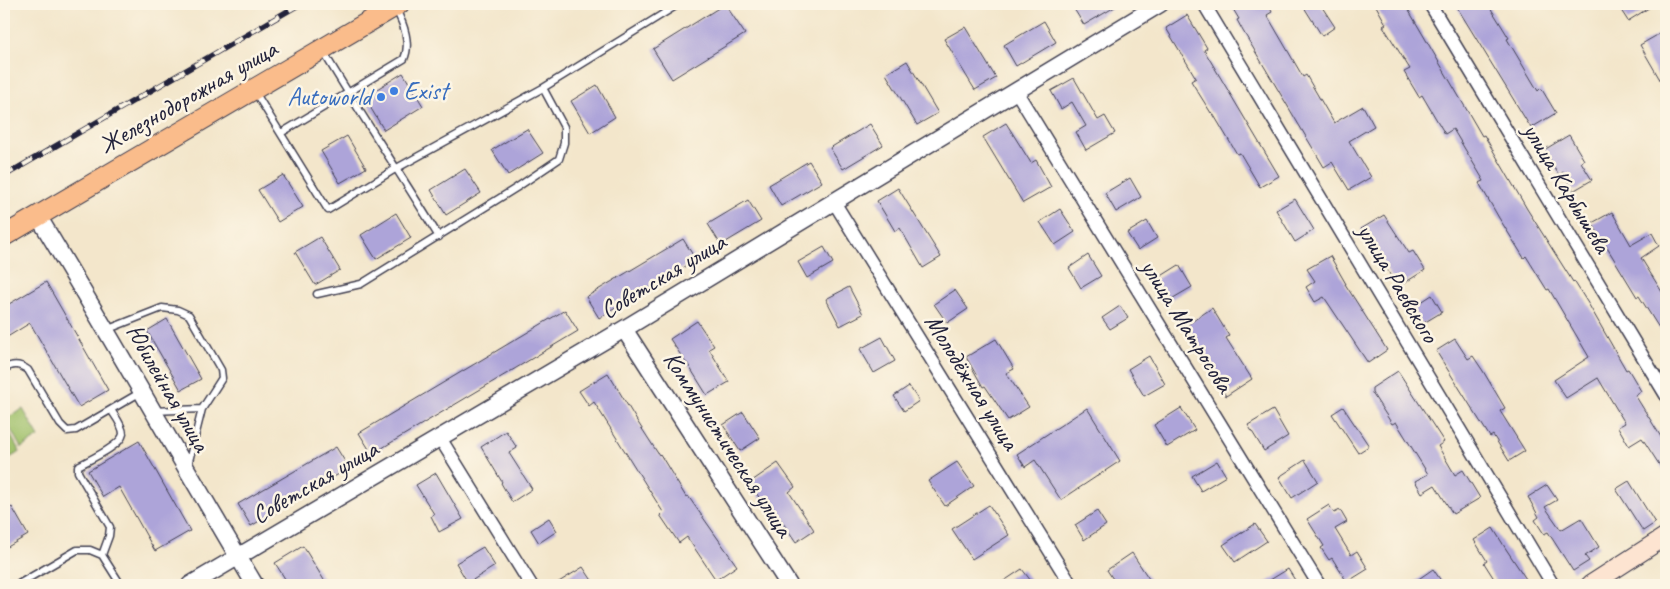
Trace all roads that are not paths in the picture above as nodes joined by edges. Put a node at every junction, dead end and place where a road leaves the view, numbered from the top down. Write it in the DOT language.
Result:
graph roads {
  1 [pos="679,4"];
  2 [pos="1160,4"];
  3 [pos="1204,4"];
  4 [pos="1430,4"];
  5 [pos="396,5"];
  6 [pos="321,49"];
  7 [pos="543,88"];
  8 [pos="253,89"];
  9 [pos="1016,91"];
  10 [pos="347,93"];
  11 [pos="281,133"];
  12 [pos="397,168"];
  13 [pos="834,202"];
  14 [pos="38,216"];
  15 [pos="4,236"];
  16 [pos="439,237"];
  17 [pos="317,294"];
  18 [pos="624,329"];
  19 [pos="106,330"];
  20 [pos="4,368"];
  21 [pos="141,392"];
  22 [pos="1666,395"];
  23 [pos="202,408"];
  24 [pos="111,410"];
  25 [pos="152,411"];
  26 [pos="440,438"];
  27 [pos="187,471"];
  28 [pos="1666,536"];
  29 [pos="102,555"];
  30 [pos="238,556"];
  31 [pos="16,585"];
  32 [pos="121,585"];
  33 [pos="190,585"];
  34 [pos="255,585"];
  35 [pos="530,585"];
  36 [pos="789,585"];
  37 [pos="1071,585"];
  38 [pos="1320,585"];
  39 [pos="1553,585"];
  40 [pos="1590,585"];
  1 -- 7 [label="lane"];
  2 -- 9 [label="street, Советская улица"];
  3 -- 39 [label="street, улица Раевского"];
  4 -- 22 [label="street, улица Карбышева"];
  5 -- 6 [label="main road, Железнодорожная улица"];
  5 -- 10 [label="lane"];
  6 -- 8 [label="main road, Железнодорожная улица"];
  6 -- 10 [label="lane"];
  7 -- 12 [label="lane"];
  7 -- 16 [label="lane"];
  8 -- 11 [label="lane"];
  8 -- 14 [label="main road, Железнодорожная улица"];
  9 -- 13 [label="street, Советская улица"];
  9 -- 38 [label="street, улица Матросова"];
  10 -- 11 [label="lane"];
  10 -- 12 [label="lane"];
  11 -- 12 [label="lane"];
  12 -- 16 [label="lane"];
  13 -- 18 [label="street, Советская улица"];
  13 -- 37 [label="street, Молодёжная улица"];
  14 -- 15 [label="main road, Железнодорожная улица"];
  14 -- 19 [label="street, Юбилейная улица"];
  16 -- 17 [label="lane"];
  18 -- 26 [label="street, Советская улица"];
  18 -- 36 [label="street, Коммунистическая улица"];
  19 -- 21 [label="street, Юбилейная улица"];
  19 -- 23 [label="lane"];
  20 -- 24 [label="lane"];
  21 -- 24 [label="lane"];
  21 -- 25 [label="street, Юбилейная улица"];
  23 -- 25 [label="lane"];
  23 -- 27 [label="lane"];
  24 -- 29 [label="lane"];
  25 -- 27 [label="street, Юбилейная улица"];
  26 -- 30 [label="street, Советская улица"];
  26 -- 35 [label="street"];
  27 -- 30 [label="street, Юбилейная улица"];
  28 -- 40 [label="main road"];
  29 -- 31 [label="lane"];
  29 -- 32 [label="lane"];
  30 -- 33 [label="street, Советская улица"];
  30 -- 34 [label="street, Юбилейная улица"];
}
